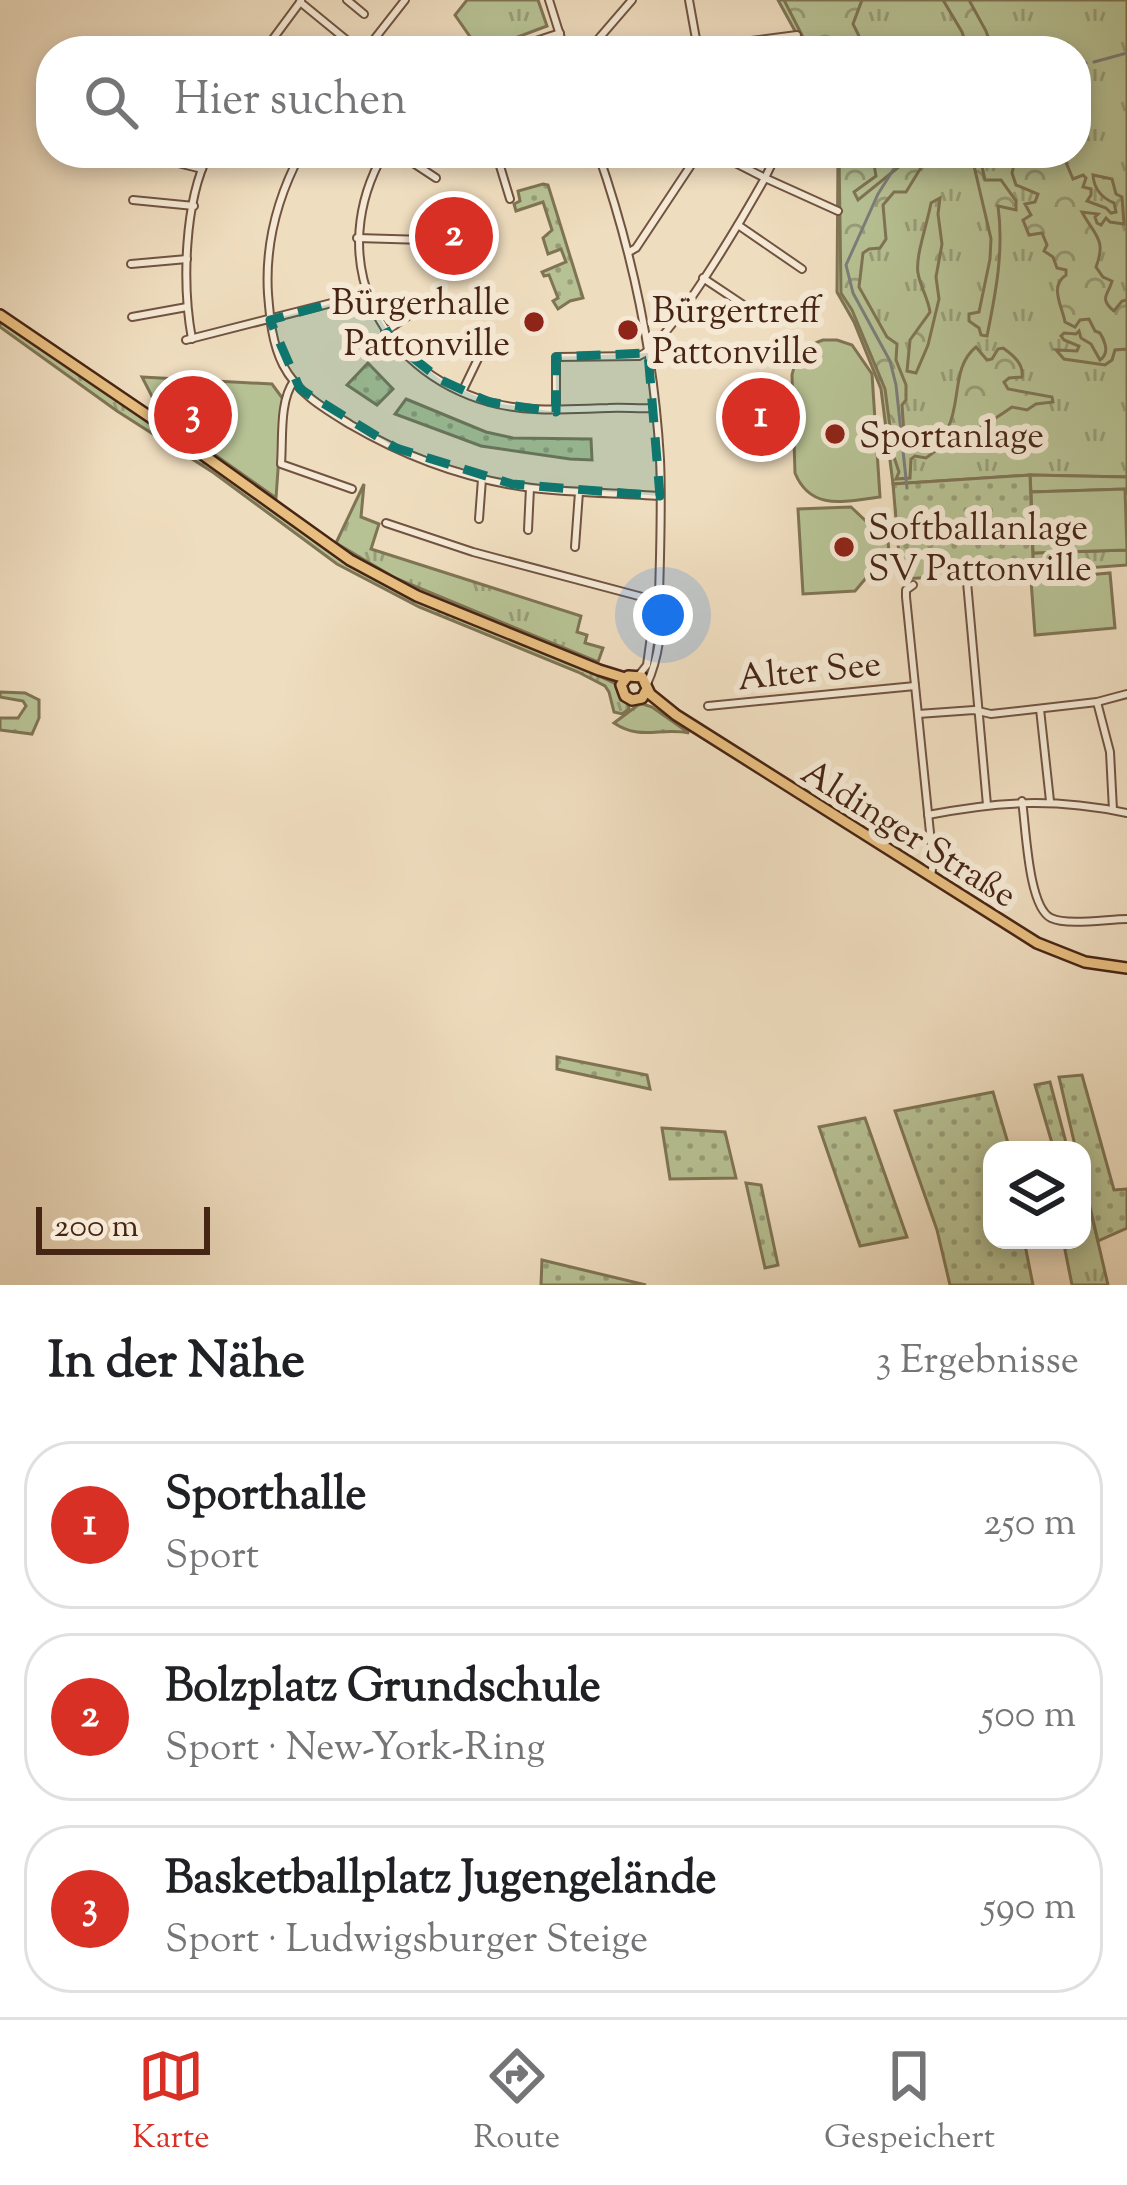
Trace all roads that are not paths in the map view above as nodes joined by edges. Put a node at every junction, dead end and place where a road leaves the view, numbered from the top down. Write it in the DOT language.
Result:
graph roads {
  1 [pos="347,0"];
  2 [pos="405,0"];
  3 [pos="549,0"];
  4 [pos="632,0"];
  5 [pos="689,0"];
  6 [pos="301,1"];
  7 [pos="364,14"];
  8 [pos="560,33"];
  9 [pos="797,35"];
  10 [pos="275,36"];
  11 [pos="344,36"];
  12 [pos="375,36"];
  13 [pos="551,36"];
  14 [pos="561,36"];
  15 [pos="601,36"];
  16 [pos="695,36"];
  17 [pos="790,36"];
  18 [pos="198,168"];
  19 [pos="294,168"];
  20 [pos="377,168"];
  21 [pos="421,168"];
  22 [pos="501,168"];
  23 [pos="605,168"];
  24 [pos="689,168"];
  25 [pos="745,168"];
  26 [pos="769,168"];
  27 [pos="202,169"];
  28 [pos="436,178"];
  29 [pos="765,178"];
  30 [pos="510,199"];
  31 [pos="133,200"];
  32 [pos="194,206"];
  33 [pos="838,211"];
  34 [pos="738,225"];
  35 [pos="357,238"];
  36 [pos="425,240"];
  37 [pos="628,253"];
  38 [pos="187,260"];
  39 [pos="131,265"];
  40 [pos="802,268"];
  41 [pos="703,278"];
  42 [pos="441,293"];
  43 [pos="367,295"];
  44 [pos="187,307"];
  45 [pos="0,315"];
  46 [pos="132,316"];
  47 [pos="763,318"];
  48 [pos="270,320"];
  49 [pos="386,332"];
  50 [pos="488,338"];
  51 [pos="648,353"];
  52 [pos="294,381"];
  53 [pos="462,392"];
  54 [pos="655,408"];
  55 [pos="556,410"];
  56 [pos="482,479"];
  57 [pos="530,488"];
  58 [pos="352,490"];
  59 [pos="579,492"];
  60 [pos="660,496"];
  61 [pos="479,519"];
  62 [pos="386,523"];
  63 [pos="528,530"];
  64 [pos="575,547"];
  65 [pos="967,582"];
  66 [pos="913,584"];
  67 [pos="659,598"];
  68 [pos="623,683"];
  69 [pos="644,686"];
  70 [pos="915,686"];
  71 [pos="1127,694"];
  72 [pos="1096,702"];
  73 [pos="708,706"];
  74 [pos="1040,709"];
  75 [pos="980,712"];
  76 [pos="918,714"];
  77 [pos="1022,801"];
  78 [pos="1050,802"];
  79 [pos="987,805"];
  80 [pos="1113,810"];
  81 [pos="1127,813"];
  82 [pos="928,815"];
  83 [pos="931,876"];
  84 [pos="1127,919"];
  85 [pos="1127,968"];
  1 -- 7 [label="street"];
  2 -- 12 [label="street"];
  3 -- 8 [label="street"];
  4 -- 15 [label="street"];
  5 -- 16 [label="street"];
  6 -- 10 [label="street"];
  6 -- 11 [label="street"];
  8 -- 13 [label="street"];
  8 -- 14 [label="street"];
  9 -- 17 [label="street"];
  18 -- 27 [label="street"];
  19 -- 48 [label="street"];
  20 -- 35 [label="street"];
  21 -- 28 [label="street"];
  22 -- 30 [label="street"];
  23 -- 37 [label="street"];
  24 -- 37 [label="street"];
  25 -- 29 [label="street"];
  26 -- 29 [label="street"];
  27 -- 32 [label="street"];
  29 -- 33 [label="street"];
  29 -- 34 [label="street"];
  31 -- 32 [label="street"];
  32 -- 38 [label="street"];
  34 -- 40 [label="street"];
  34 -- 41 [label="street"];
  35 -- 36 [label="street"];
  35 -- 43 [label="street"];
  37 -- 51 [label="street"];
  38 -- 39 [label="street"];
  38 -- 44 [label="street"];
  41 -- 47 [label="street"];
  41 -- 51 [label="street"];
  42 -- 49 [label="street"];
  43 -- 48 [label="street"];
  43 -- 49 [label="street"];
  44 -- 46 [label="street"];
  44 -- 48 [label="street"];
  45 -- 68 [label="main road, Aldinger Straße"];
  48 -- 52 [label="street"];
  49 -- 53 [label="street"];
  50 -- 53 [label="street"];
  51 -- 54 [label="street"];
  51 -- 55 [label="street"];
  52 -- 56 [label="street"];
  52 -- 58 [label="street"];
  53 -- 55 [label="street"];
  54 -- 55 [label="street"];
  54 -- 60 [label="street"];
  56 -- 57 [label="street"];
  56 -- 61 [label="street"];
  57 -- 59 [label="street"];
  57 -- 63 [label="street"];
  59 -- 60 [label="street"];
  59 -- 64 [label="street"];
  60 -- 67 [label="street"];
  62 -- 67 [label="street"];
  65 -- 75 [label="street"];
  66 -- 70 [label="street"];
  67 -- 69 [label="street"];
  68 -- 69 [label="main road"];
  68 -- 69 [label="main road, Aldinger Straße"];
  69 -- 83 [label="main road, Aldinger Straße"];
  70 -- 73 [label="street, Alter See"];
  70 -- 76 [label="street"];
  71 -- 72 [label="street"];
  72 -- 74 [label="street"];
  72 -- 80 [label="street"];
  74 -- 75 [label="street"];
  74 -- 78 [label="street"];
  75 -- 76 [label="street"];
  75 -- 79 [label="street"];
  76 -- 82 [label="street"];
  77 -- 78 [label="street"];
  77 -- 79 [label="street"];
  77 -- 84 [label="street"];
  78 -- 80 [label="street"];
  79 -- 82 [label="street"];
  80 -- 81 [label="street"];
  82 -- 83 [label="street"];
  83 -- 85 [label="main road, Aldinger Straße"];
}
